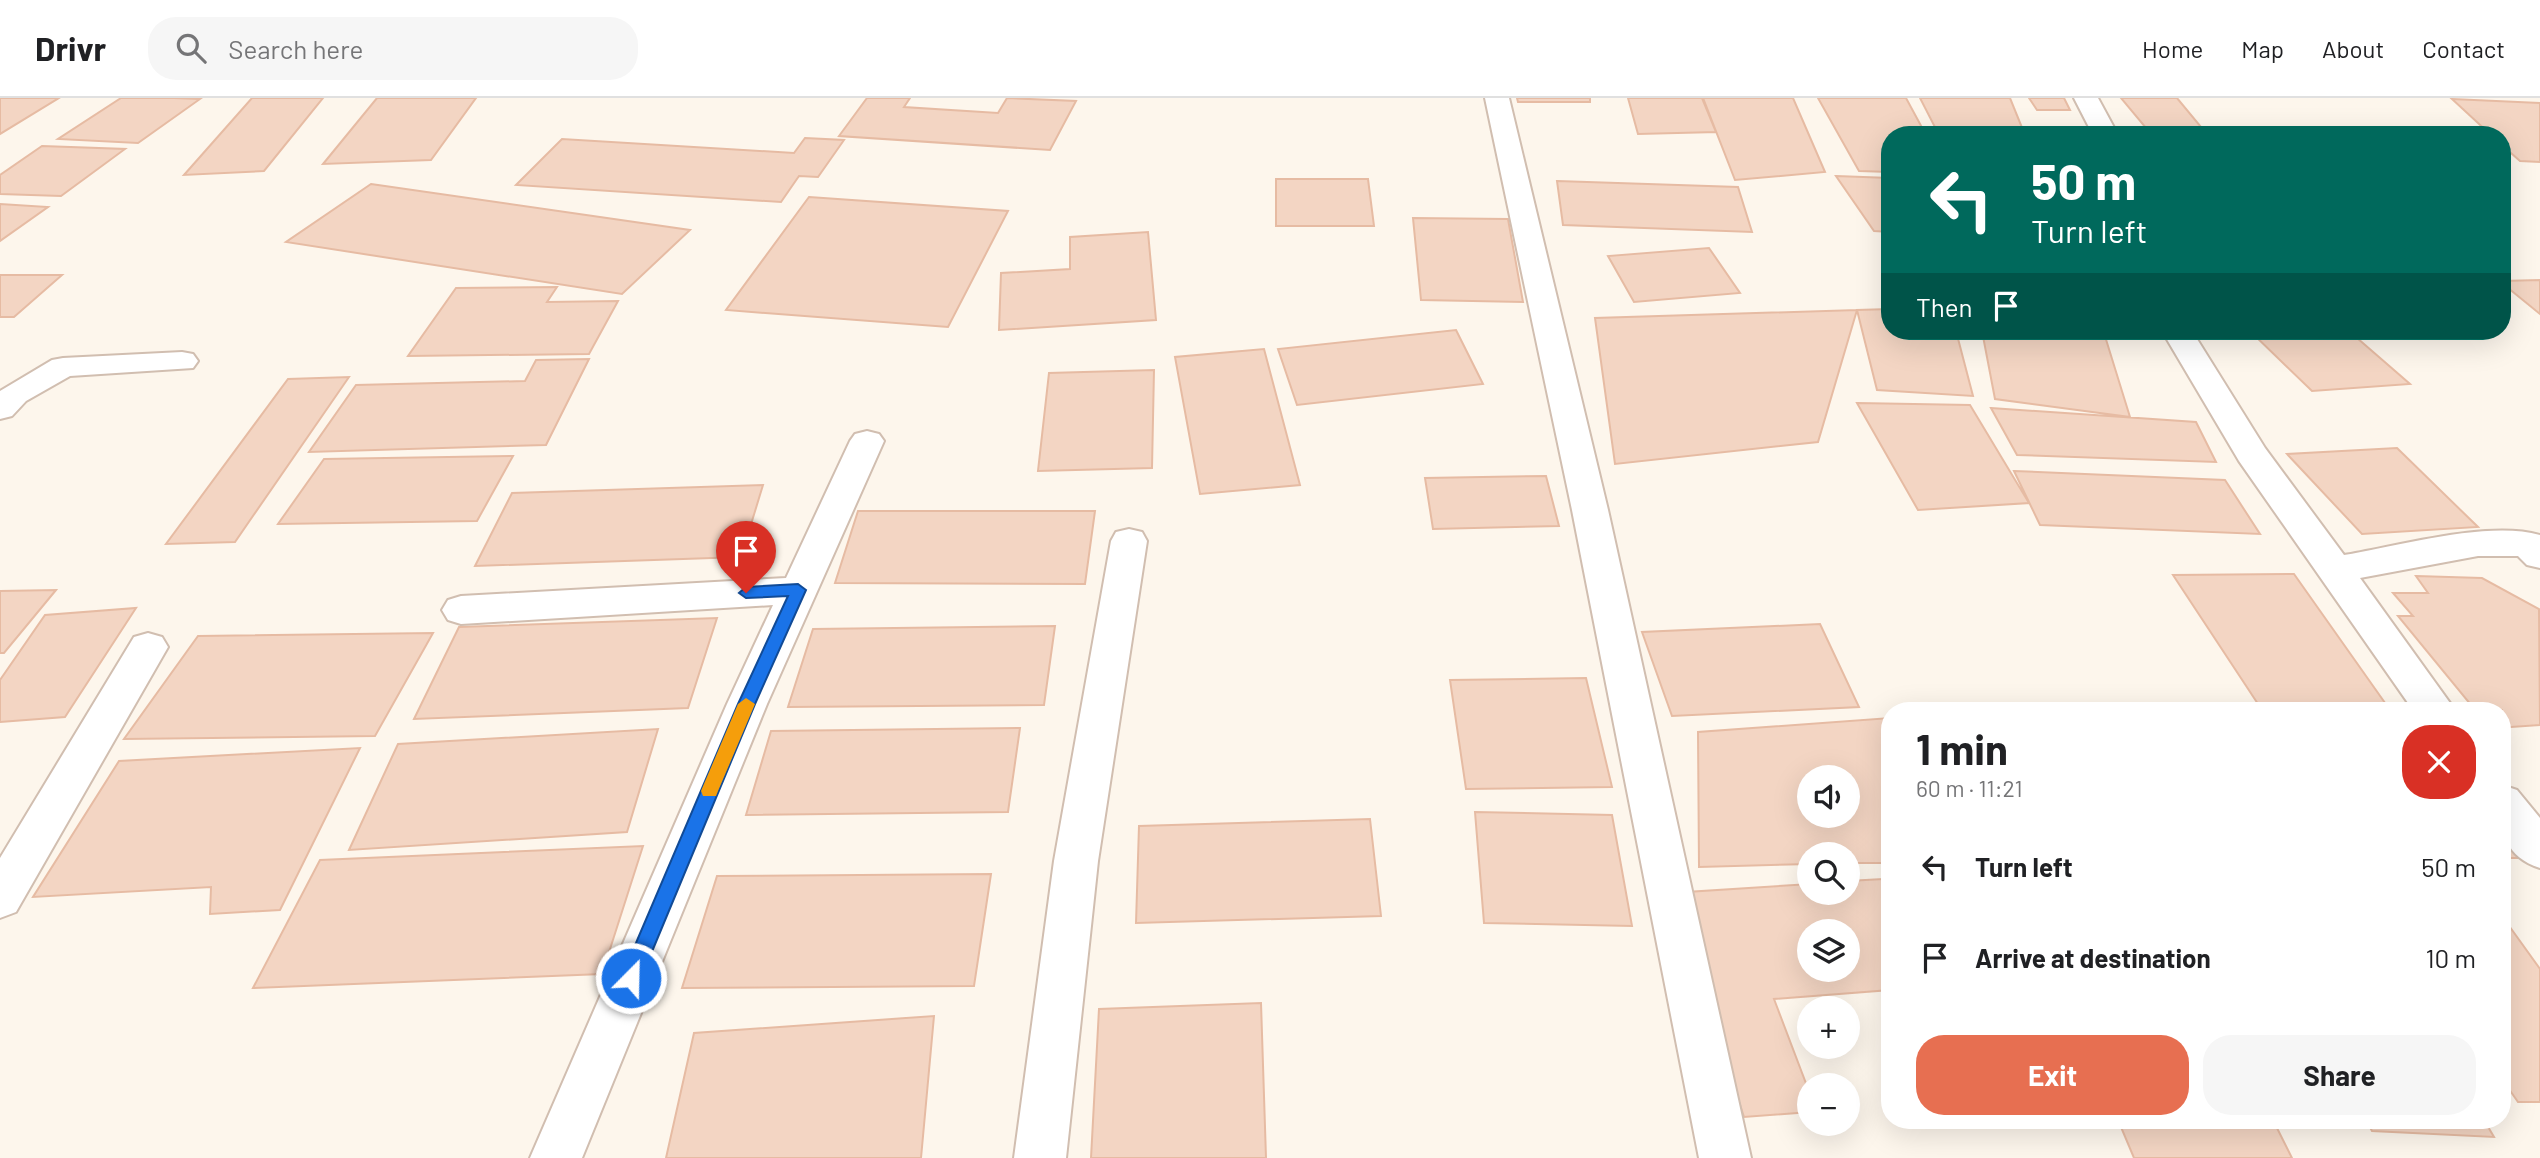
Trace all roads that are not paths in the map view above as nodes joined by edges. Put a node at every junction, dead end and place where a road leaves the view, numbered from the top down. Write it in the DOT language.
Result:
graph roads {
  1 [pos="1497,98"];
  2 [pos="2086,98"];
  3 [pos="2101,126"];
  4 [pos="2183,340"];
  5 [pos="182,361"];
  6 [pos="0,409"];
  7 [pos="867,441"];
  8 [pos="1129,541"];
  9 [pos="2540,556"];
  10 [pos="2333,570"];
  11 [pos="798,590"];
  12 [pos="461,610"];
  13 [pos="148,647"];
  14 [pos="2429,702"];
  15 [pos="2511,813"];
  16 [pos="2540,850"];
  17 [pos="0,898"];
  18 [pos="556,1158"];
  19 [pos="1040,1158"];
  20 [pos="1726,1158"];
  1 -- 20 [label="street"];
  2 -- 3 [label="street"];
  4 -- 10 [label="street"];
  5 -- 6 [label="street"];
  7 -- 11 [label="street"];
  8 -- 19 [label="street"];
  9 -- 10 [label="street"];
  10 -- 14 [label="street"];
  11 -- 12 [label="street"];
  11 -- 18 [label="street"];
  13 -- 17 [label="street"];
  15 -- 16 [label="street"];
}
